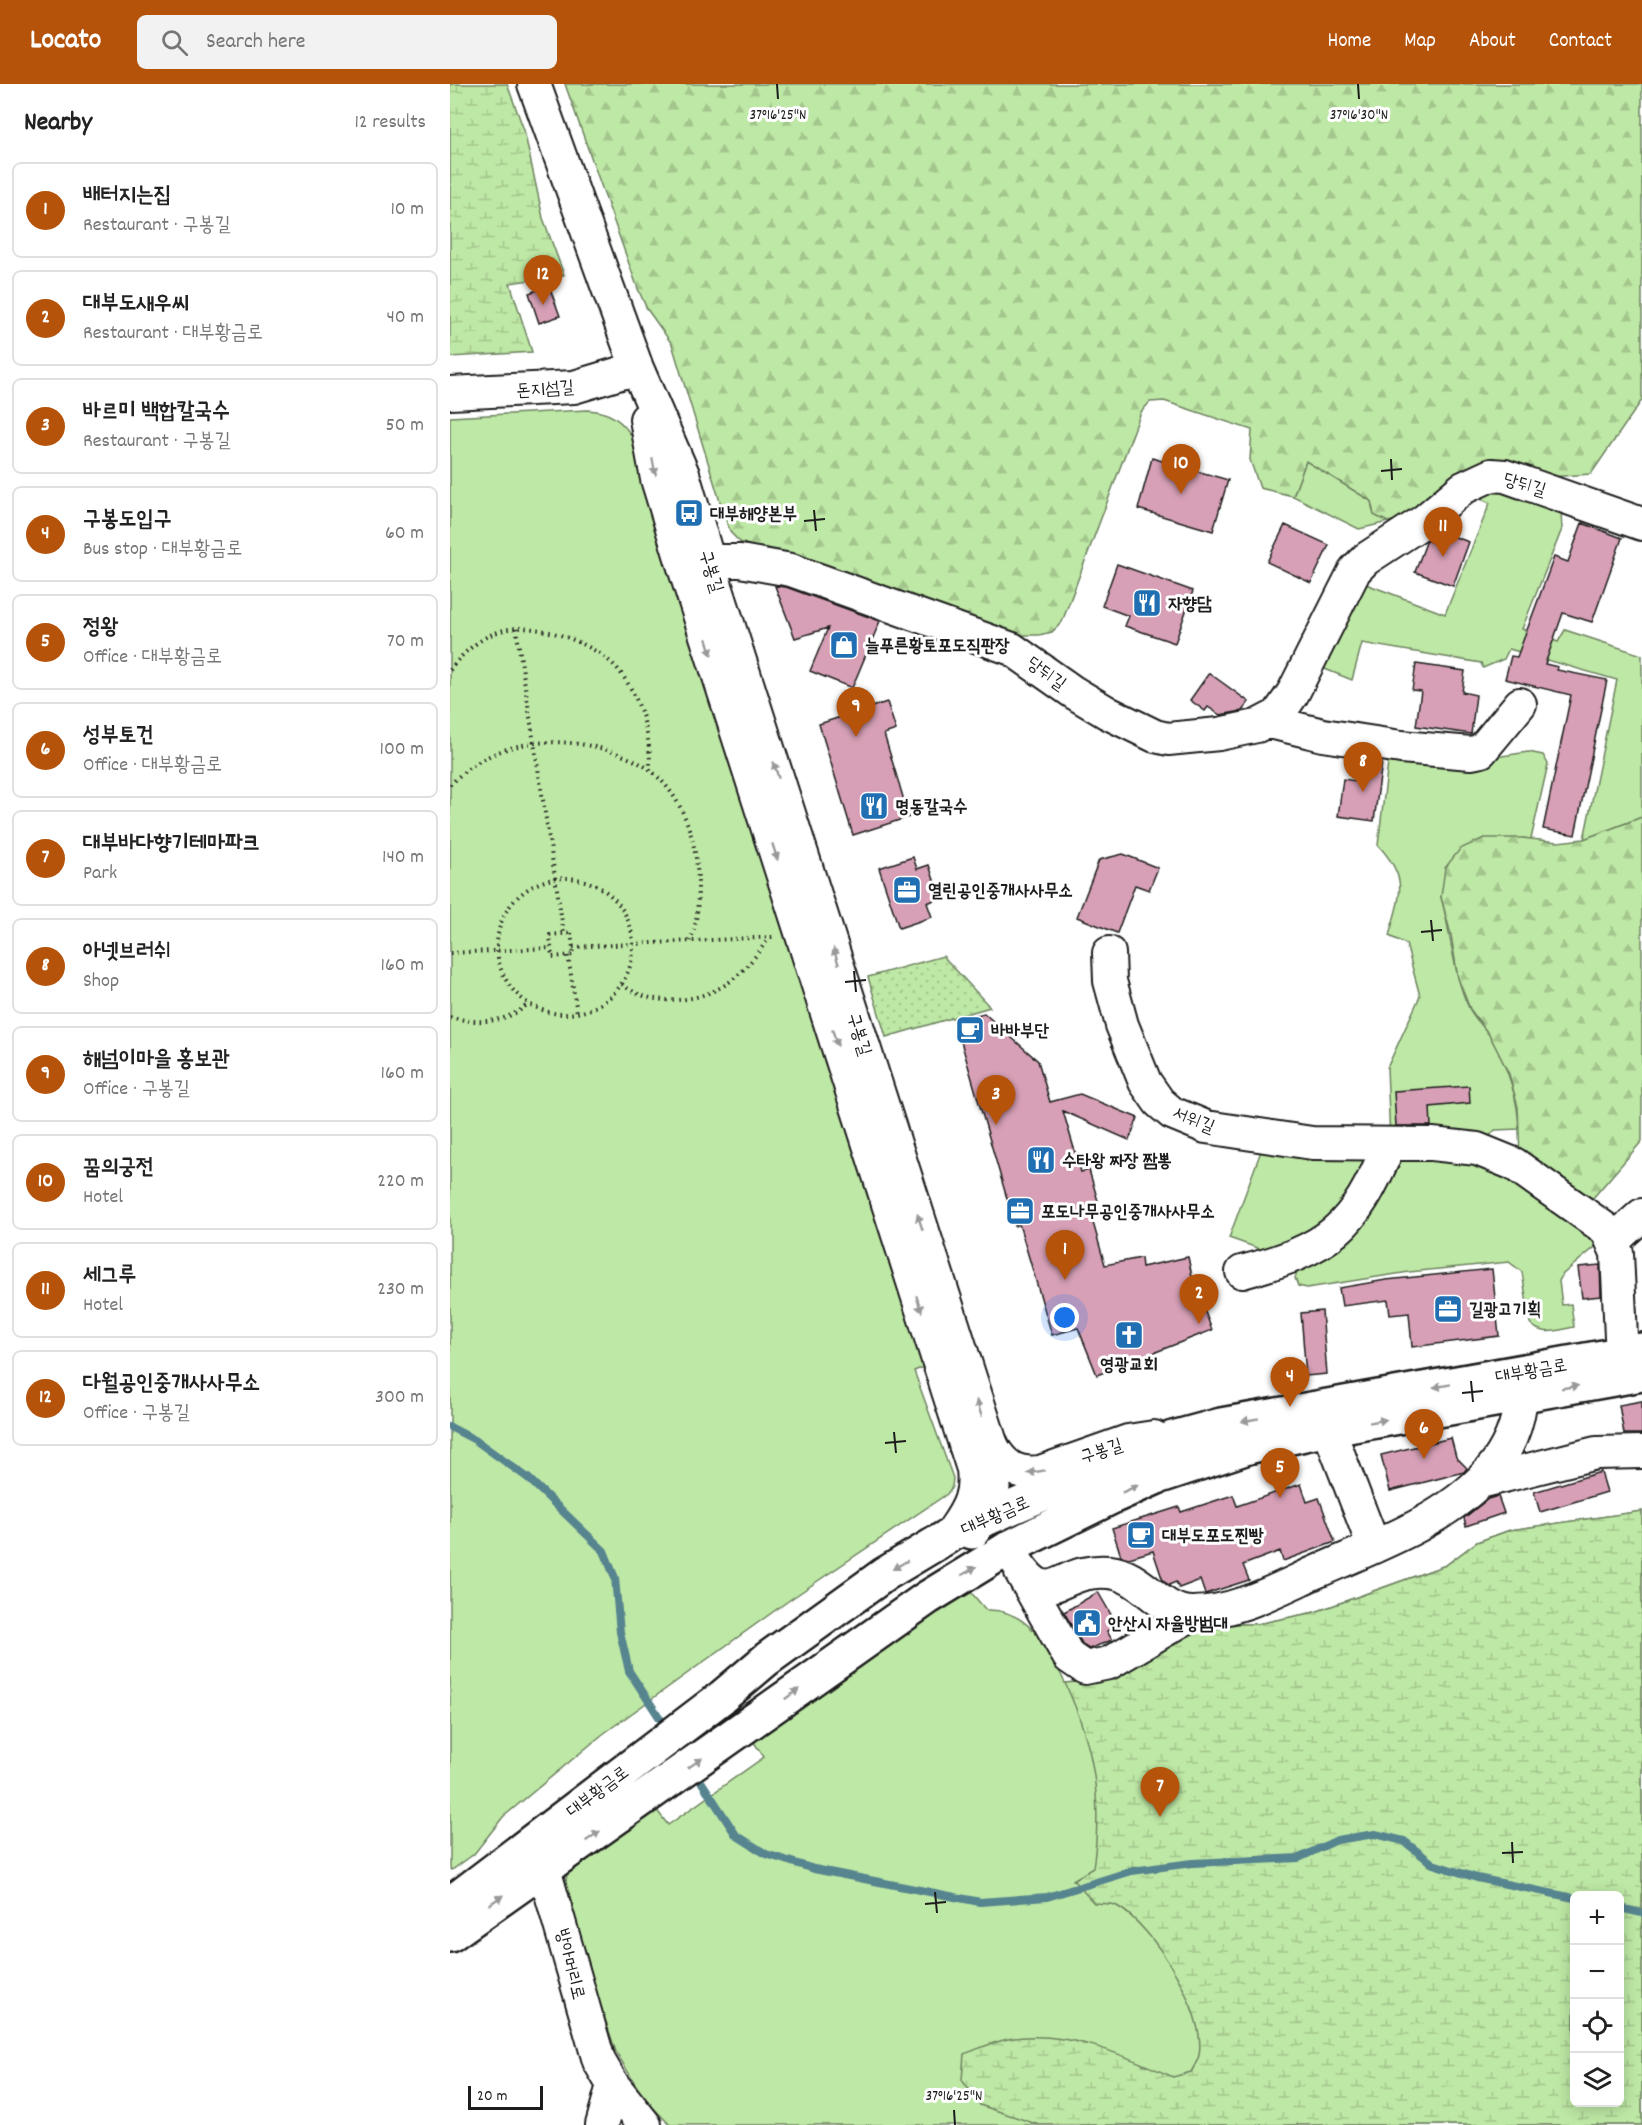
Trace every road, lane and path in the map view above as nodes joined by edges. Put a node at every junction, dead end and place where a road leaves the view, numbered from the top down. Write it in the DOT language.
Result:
graph roads {
  1 [pos="534,84"];
  2 [pos="636,368"];
  3 [pos="450,393"];
  4 [pos="1642,525"];
  5 [pos="695,561"];
  6 [pos="516,628"];
  7 [pos="450,670"];
  8 [pos="1520,704"];
  9 [pos="1270,722"];
  10 [pos="534,742"];
  11 [pos="650,771"];
  12 [pos="450,785"];
  13 [pos="556,878"];
  14 [pos="564,934"];
  15 [pos="770,937"];
  16 [pos="777,937"];
  17 [pos="690,941"];
  18 [pos="633,944"];
  19 [pos="573,947"];
  20 [pos="551,948"];
  21 [pos="496,951"];
  22 [pos="450,953"];
  23 [pos="1109,953"];
  24 [pos="568,956"];
  25 [pos="622,984"];
  26 [pos="528,1004"];
  27 [pos="577,1013"];
  28 [pos="450,1017"];
  29 [pos="1389,1144"];
  30 [pos="1642,1215"];
  31 [pos="1613,1241"];
  32 [pos="1242,1272"];
  33 [pos="1634,1364"];
  34 [pos="1521,1395"];
  35 [pos="1329,1430"];
  36 [pos="1173,1438"];
  37 [pos="979,1446"];
  38 [pos="1642,1452"];
  39 [pos="1480,1482"];
  40 [pos="1003,1497"];
  41 [pos="1077,1514"];
  42 [pos="981,1522"];
  43 [pos="950,1535"];
  44 [pos="1374,1546"];
  45 [pos="1014,1560"];
  46 [pos="1194,1613"];
  47 [pos="835,1663"];
  48 [pos="536,1856"];
  49 [pos="450,1904"];
  50 [pos="450,1935"];
  51 [pos="613,2085"];
  52 [pos="602,2125"];
  53 [pos="645,2125"];
  1 -- 2 [label="street, 구봉길"];
  2 -- 3 [label="street, 돈지섬길"];
  2 -- 5 [label="street, 구봉길"];
  4 -- 9 [label="street, 당뒤길"];
  5 -- 9 [label="street, 당뒤길"];
  5 -- 37 [label="street, 구봉길"];
  6 -- 7 [label="path"];
  6 -- 10 [label="path"];
  6 -- 11 [label="path"];
  8 -- 9 [label="street, 당뒤길"];
  10 -- 11 [label="path"];
  10 -- 12 [label="path"];
  10 -- 13 [label="path"];
  11 -- 17 [label="path"];
  13 -- 14 [label="path"];
  13 -- 18 [label="path"];
  13 -- 21 [label="path"];
  14 -- 19 [label="path"];
  14 -- 20 [label="path"];
  15 -- 16 [label="path"];
  15 -- 17 [label="path"];
  15 -- 25 [label="path"];
  17 -- 18 [label="path"];
  18 -- 19 [label="path"];
  18 -- 25 [label="path"];
  19 -- 24 [label="path"];
  20 -- 21 [label="path"];
  20 -- 24 [label="path"];
  21 -- 22 [label="path"];
  21 -- 26 [label="path"];
  23 -- 29 [label="street, 서위길"];
  24 -- 27 [label="path"];
  25 -- 27 [label="path"];
  26 -- 27 [label="path"];
  26 -- 28 [label="path"];
  29 -- 31 [label="street, 서위길"];
  29 -- 32 [label="street"];
  30 -- 31 [label="street"];
  31 -- 33 [label="street"];
  34 -- 33 [label="main road, 대부황금로, one-way"];
  33 -- 36 [label="main road, 대부황금로, one-way"];
  35 -- 34 [label="main road, 대부황금로, one-way"];
  34 -- 39 [label="street, 대부황금로"];
  41 -- 35 [label="main road, 대부황금로, one-way"];
  35 -- 44 [label="street"];
  36 -- 37 [label="street, 구봉길, one-way"];
  36 -- 40 [label="main road, 대부황금로"];
  37 -- 40 [label="main road"];
  37 -- 43 [label="street, 구봉길"];
  38 -- 39 [label="street, 대부황금로"];
  39 -- 44 [label="street, 대부황금로"];
  40 -- 41 [label="main road"];
  40 -- 42 [label="main road"];
  41 -- 45 [label="main road, 대부황금로"];
  42 -- 43 [label="main road, 대부황금로"];
  42 -- 47 [label="main road"];
  43 -- 48 [label="main road, 대부황금로, one-way"];
  44 -- 46 [label="street, 대부황금로"];
  45 -- 46 [label="street, 대부황금로"];
  45 -- 46 [label="street, 대부황금로"];
  47 -- 45 [label="main road, 대부황금로, one-way"];
  48 -- 47 [label="main road, 대부황금로, one-way"];
  48 -- 49 [label="main road, 대부황금로"];
  50 -- 48 [label="main road, 대부황금로, one-way"];
  48 -- 51 [label="street, 방아머리로"];
  51 -- 52 [label="street"];
  51 -- 53 [label="street, 방아머리로"];
}
